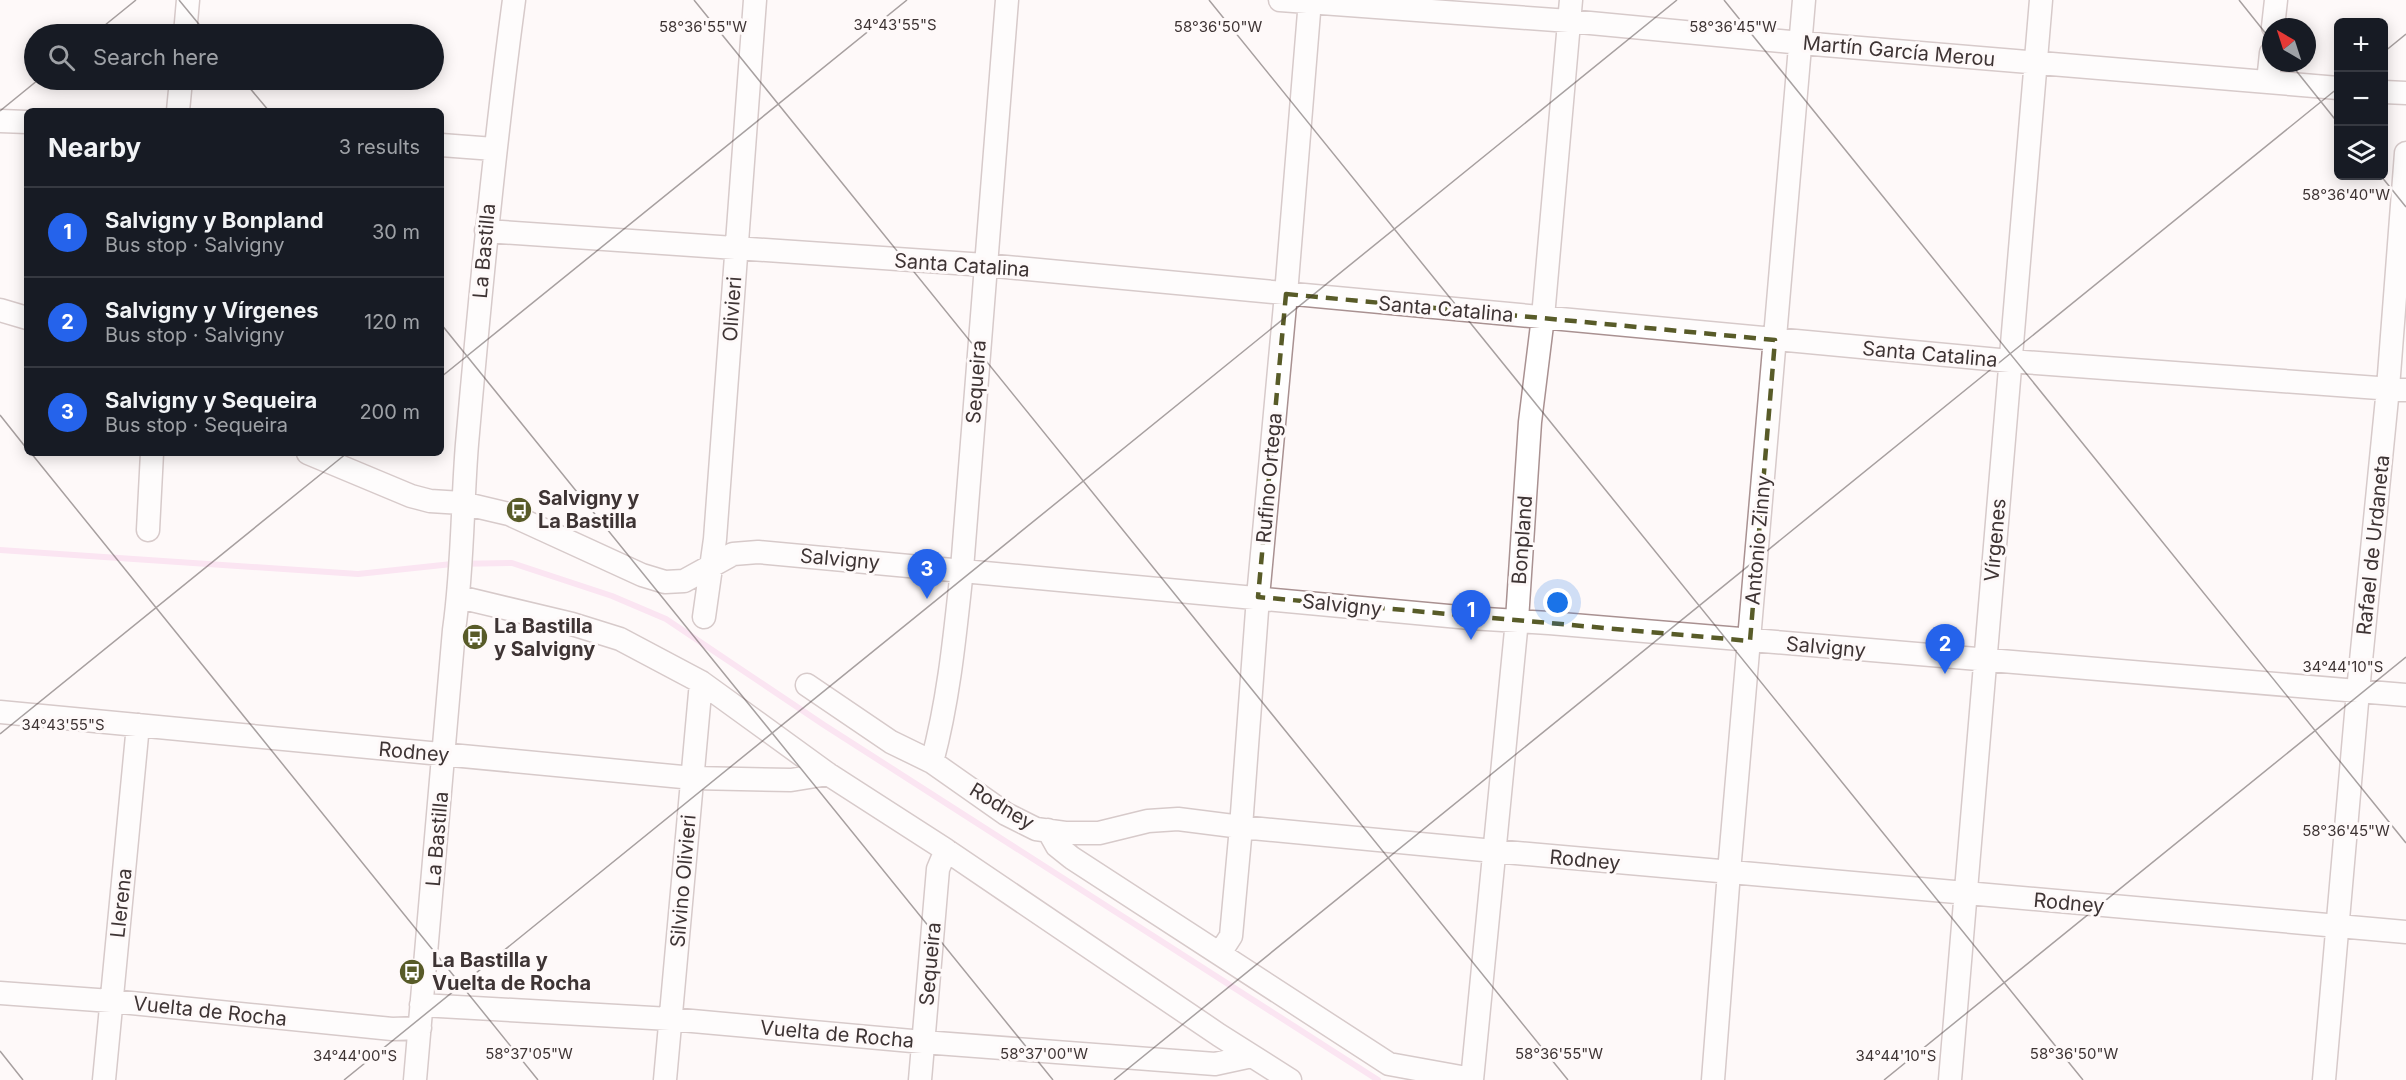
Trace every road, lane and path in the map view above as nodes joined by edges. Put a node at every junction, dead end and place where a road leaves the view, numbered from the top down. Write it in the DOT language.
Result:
graph roads {
  1 [pos="188,0"];
  2 [pos="514,0"];
  3 [pos="755,0"];
  4 [pos="1007,0"];
  5 [pos="1280,0"];
  6 [pos="1804,0"];
  7 [pos="2041,0"];
  8 [pos="2276,0"];
  9 [pos="1310,1"];
  10 [pos="1570,10"];
  11 [pos="2274,18"];
  12 [pos="186,24"];
  13 [pos="1801,43"];
  14 [pos="2036,63"];
  15 [pos="2269,72"];
  16 [pos="2268,82"];
  17 [pos="2334,88"];
  18 [pos="180,90"];
  19 [pos="2388,92"];
  20 [pos="2406,93"];
  21 [pos="178,108"];
  22 [pos="0,121"];
  23 [pos="24,122"];
  24 [pos="444,145"];
  25 [pos="494,149"];
  26 [pos="2406,153"];
  27 [pos="486,231"];
  28 [pos="737,249"];
  29 [pos="985,265"];
  30 [pos="1286,294"];
  31 [pos="0,310"];
  32 [pos="24,317"];
  33 [pos="1543,317"];
  34 [pos="1775,340"];
  35 [pos="2010,361"];
  36 [pos="2397,389"];
  37 [pos="152,456"];
  38 [pos="315,456"];
  39 [pos="462,503"];
  40 [pos="147,530"];
  41 [pos="711,566"];
  42 [pos="962,569"];
  43 [pos="459,597"];
  44 [pos="1258,597"];
  45 [pos="705,617"];
  46 [pos="1517,620"];
  47 [pos="1750,641"];
  48 [pos="1985,660"];
  49 [pos="701,682"];
  50 [pos="807,685"];
  51 [pos="2358,691"];
  52 [pos="2406,695"];
  53 [pos="0,712"];
  54 [pos="138,725"];
  55 [pos="445,754"];
  56 [pos="932,762"];
  57 [pos="828,774"];
  58 [pos="693,778"];
  59 [pos="1241,827"];
  60 [pos="1048,831"];
  61 [pos="946,850"];
  62 [pos="1494,851"];
  63 [pos="1729,872"];
  64 [pos="1967,894"];
  65 [pos="2339,926"];
  66 [pos="2406,932"];
  67 [pos="1220,953"];
  68 [pos="0,993"];
  69 [pos="111,1001"];
  70 [pos="420,1016"];
  71 [pos="670,1019"];
  72 [pos="1219,1035"];
  73 [pos="923,1042"];
  74 [pos="1252,1056"];
  75 [pos="1215,1072"];
  76 [pos="1472,1079"];
  77 [pos="105,1080"];
  78 [pos="415,1080"];
  79 [pos="665,1080"];
  80 [pos="920,1080"];
  81 [pos="1290,1080"];
  82 [pos="1713,1080"];
  83 [pos="1950,1080"];
  84 [pos="2324,1080"];
  1 -- 12 [label="street"];
  2 -- 25 [label="street, La Bastilla"];
  3 -- 28 [label="street, Olivieri"];
  4 -- 29 [label="street, Sequeira"];
  5 -- 9 [label="street, Martín García Merou"];
  6 -- 13 [label="street, Antonio Zinny"];
  7 -- 14 [label="street, Vírgenes"];
  8 -- 11 [label="street"];
  9 -- 10 [label="street, Martín García Merou"];
  9 -- 30 [label="street, Rufino Ortega"];
  10 -- 13 [label="street, Martín García Merou"];
  10 -- 33 [label="street, Bonpland"];
  13 -- 14 [label="street, Martín García Merou"];
  13 -- 34 [label="street, Antonio Zinny"];
  14 -- 16 [label="street, Martín García Merou"];
  14 -- 35 [label="street, Vírgenes"];
  15 -- 16 [label="street"];
  16 -- 17 [label="street, Martín García Merou"];
  18 -- 21 [label="street"];
  19 -- 20 [label="street"];
  22 -- 23 [label="street"];
  24 -- 25 [label="street"];
  25 -- 27 [label="street, La Bastilla"];
  26 -- 36 [label="street, Rafael de Urdaneta"];
  27 -- 28 [label="street, Santa Catalina"];
  27 -- 39 [label="street, La Bastilla"];
  28 -- 29 [label="street, Santa Catalina"];
  28 -- 41 [label="street, Olivieri"];
  29 -- 30 [label="street, Santa Catalina"];
  29 -- 42 [label="street, Sequeira"];
  30 -- 33 [label="street, Santa Catalina"];
  30 -- 44 [label="street, Rufino Ortega"];
  31 -- 32 [label="street"];
  33 -- 34 [label="street, Santa Catalina"];
  33 -- 46 [label="street, Bonpland"];
  34 -- 35 [label="street, Santa Catalina"];
  34 -- 47 [label="street, Antonio Zinny"];
  35 -- 36 [label="street, Santa Catalina"];
  35 -- 48 [label="street, Vírgenes"];
  36 -- 51 [label="street, Rafael de Urdaneta"];
  37 -- 40 [label="street"];
  38 -- 39 [label="street, Salvigny"];
  39 -- 41 [label="street, Salvigny"];
  39 -- 43 [label="street, La Bastilla"];
  41 -- 42 [label="street, Salvigny"];
  41 -- 45 [label="street, Olivieri"];
  42 -- 44 [label="street, Salvigny"];
  42 -- 56 [label="street, Sequeira"];
  43 -- 49 [label="street"];
  43 -- 55 [label="street, La Bastilla"];
  44 -- 46 [label="street, Salvigny"];
  44 -- 59 [label="street, Rufino Ortega"];
  46 -- 47 [label="street, Salvigny"];
  46 -- 62 [label="street, Bonpland"];
  47 -- 48 [label="street, Salvigny"];
  47 -- 63 [label="street, Antonio Zinny"];
  48 -- 51 [label="street, Salvigny"];
  48 -- 64 [label="street, Vírgenes"];
  49 -- 57 [label="street"];
  49 -- 58 [label="street, Silvino Olivieri"];
  50 -- 56 [label="street, Rodney"];
  51 -- 52 [label="street, Salvigny"];
  51 -- 65 [label="street, Rafael de Urdaneta"];
  53 -- 54 [label="street, Rodney"];
  54 -- 55 [label="street, Rodney"];
  54 -- 69 [label="street, Llerena"];
  55 -- 58 [label="street, Rodney"];
  55 -- 70 [label="street, La Bastilla"];
  56 -- 60 [label="street, Rodney"];
  57 -- 58 [label="street, Rodney"];
  57 -- 61 [label="street"];
  58 -- 71 [label="street, Silvino Olivieri"];
  59 -- 60 [label="street, Rodney"];
  59 -- 62 [label="street, Rodney"];
  59 -- 67 [label="street, Rufino Ortega"];
  60 -- 67 [label="street"];
  61 -- 72 [label="street"];
  61 -- 73 [label="street, Sequeira"];
  62 -- 63 [label="street, Rodney"];
  62 -- 76 [label="street, Bonpland"];
  63 -- 64 [label="street, Rodney"];
  63 -- 82 [label="street, Antonio Zinny"];
  64 -- 65 [label="street, Rodney"];
  64 -- 83 [label="street, Vírgenes"];
  65 -- 66 [label="street, Rodney"];
  65 -- 84 [label="street, Rafael de Urdaneta"];
  67 -- 76 [label="street"];
  68 -- 69 [label="street, Vuelta de Rocha"];
  69 -- 70 [label="street, Vuelta de Rocha"];
  69 -- 77 [label="street, Llerena"];
  70 -- 71 [label="street, Vuelta de Rocha"];
  70 -- 78 [label="street, La Bastilla"];
  71 -- 73 [label="street, Vuelta de Rocha"];
  71 -- 79 [label="street, Silvino Olivieri"];
  72 -- 74 [label="street"];
  72 -- 75 [label="street"];
  73 -- 75 [label="street, Vuelta de Rocha"];
  73 -- 80 [label="street, Sequeira"];
  74 -- 75 [label="street, Vuelta de Rocha"];
  74 -- 81 [label="street"];
}
